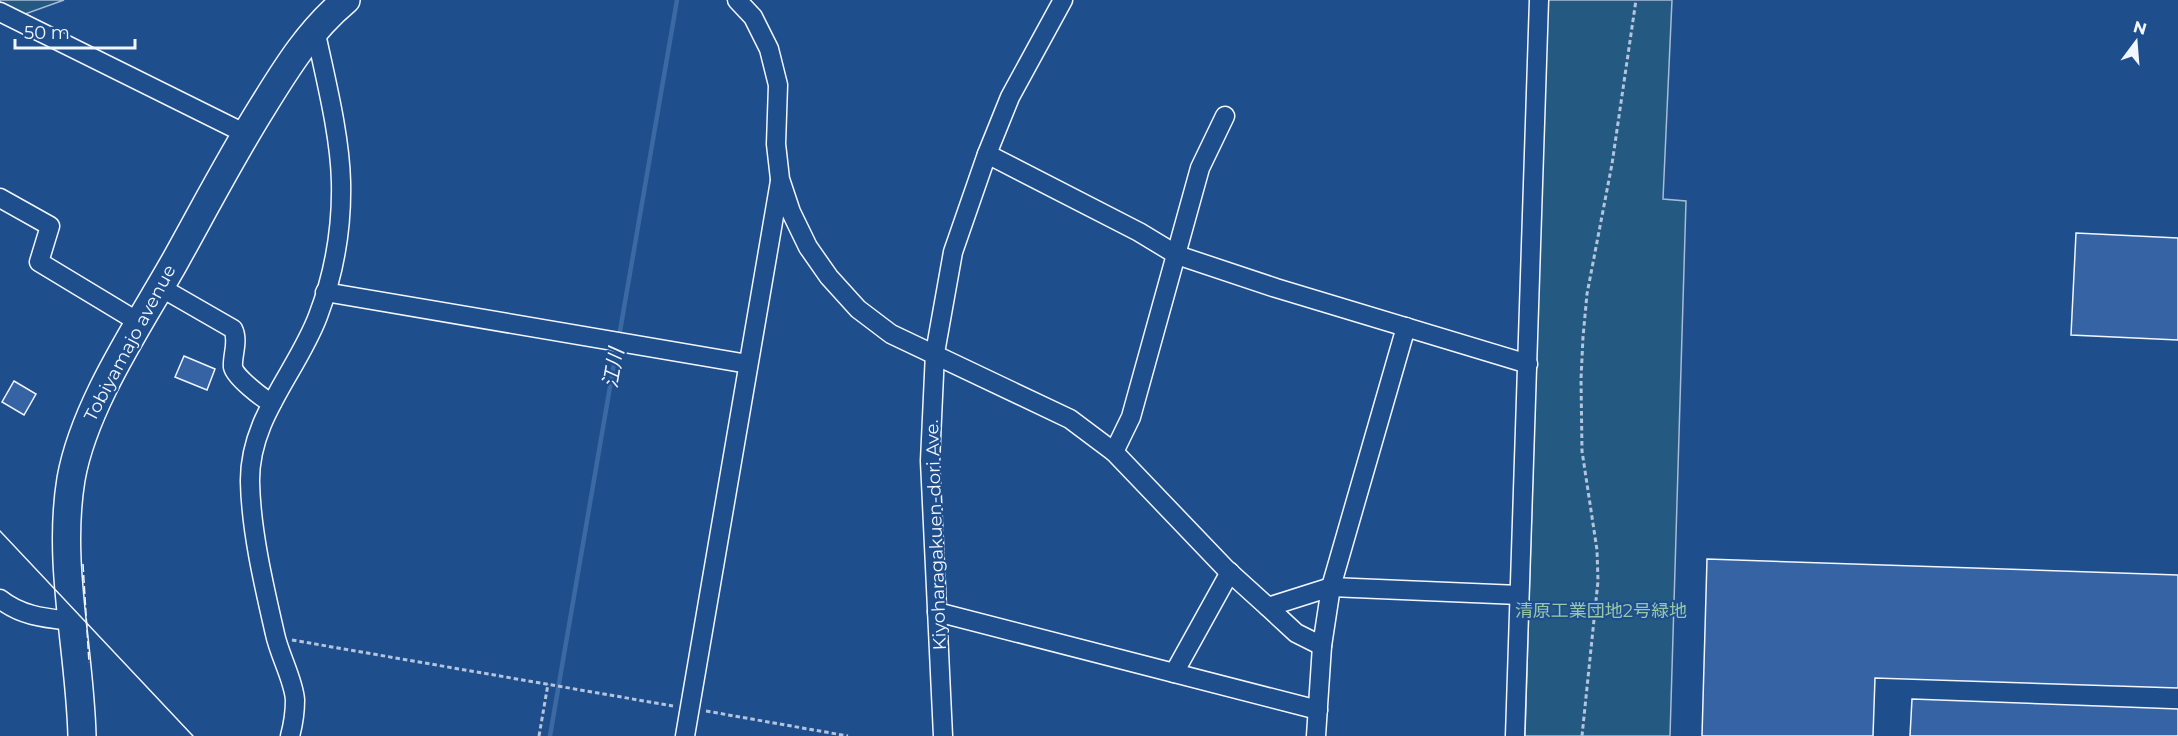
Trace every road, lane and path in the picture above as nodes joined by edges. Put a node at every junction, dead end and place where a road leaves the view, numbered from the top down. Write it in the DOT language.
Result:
graph roads {
  1 [pos="346,0"];
  2 [pos="737,0"];
  3 [pos="1063,0"];
  4 [pos="1539,0"];
  5 [pos="1636,0"];
  6 [pos="0,12"];
  7 [pos="315,29"];
  8 [pos="1225,116"];
  9 [pos="246,134"];
  10 [pos="987,154"];
  11 [pos="780,179"];
  12 [pos="0,198"];
  13 [pos="1177,255"];
  14 [pos="160,287"];
  15 [pos="325,292"];
  16 [pos="140,322"];
  17 [pos="1406,327"];
  18 [pos="935,353"];
  19 [pos="748,364"];
  20 [pos="1528,364"];
  21 [pos="272,403"];
  22 [pos="1114,452"];
  23 [pos="1230,572"];
  24 [pos="1331,587"];
  25 [pos="1519,596"];
  26 [pos="0,599"];
  27 [pos="1268,607"];
  28 [pos="937,612"];
  29 [pos="71,621"];
  30 [pos="276,637"];
  31 [pos="1322,646"];
  32 [pos="1174,673"];
  33 [pos="548,684"];
  34 [pos="690,709"];
  35 [pos="1318,710"];
  36 [pos="82,736"];
  37 [pos="290,736"];
  38 [pos="539,736"];
  39 [pos="685,736"];
  40 [pos="848,736"];
  41 [pos="943,736"];
  42 [pos="1316,736"];
  43 [pos="1515,736"];
  44 [pos="1582,736"];
  1 -- 7 [label="highway, Tobiyamajo avenue"];
  2 -- 11 [label="street"];
  3 -- 10 [label="street, Kiyoharagakuen-dori Ave."];
  4 -- 20 [label="street"];
  5 -- 44 [label="path"];
  6 -- 9 [label="street"];
  7 -- 9 [label="highway, Tobiyamajo avenue"];
  7 -- 15 [label="street"];
  8 -- 13 [label="street"];
  9 -- 14 [label="highway, Tobiyamajo avenue"];
  10 -- 13 [label="street"];
  10 -- 18 [label="street, Kiyoharagakuen-dori Ave."];
  11 -- 18 [label="street"];
  11 -- 19 [label="street"];
  12 -- 16 [label="street"];
  13 -- 17 [label="street"];
  13 -- 22 [label="street"];
  14 -- 16 [label="highway, Tobiyamajo avenue"];
  14 -- 21 [label="street"];
  15 -- 19 [label="street"];
  15 -- 21 [label="street"];
  16 -- 29 [label="highway, Tobiyamajo avenue"];
  17 -- 20 [label="street"];
  17 -- 24 [label="street"];
  18 -- 22 [label="street"];
  18 -- 28 [label="street, Kiyoharagakuen-dori Ave."];
  19 -- 34 [label="street"];
  20 -- 25 [label="street"];
  21 -- 30 [label="street"];
  22 -- 23 [label="street"];
  23 -- 27 [label="street"];
  23 -- 32 [label="street"];
  24 -- 25 [label="street"];
  24 -- 27 [label="street"];
  24 -- 31 [label="street"];
  25 -- 43 [label="street"];
  26 -- 29 [label="street"];
  27 -- 31 [label="street"];
  28 -- 32 [label="street"];
  28 -- 41 [label="street, Kiyoharagakuen-dori Ave."];
  29 -- 36 [label="highway, Tobiyamajo avenue"];
  30 -- 33 [label="path"];
  30 -- 37 [label="street"];
  31 -- 35 [label="street"];
  32 -- 35 [label="street"];
  33 -- 34 [label="path"];
  33 -- 38 [label="path"];
  34 -- 39 [label="street"];
  34 -- 40 [label="path"];
  35 -- 42 [label="street"];
}
